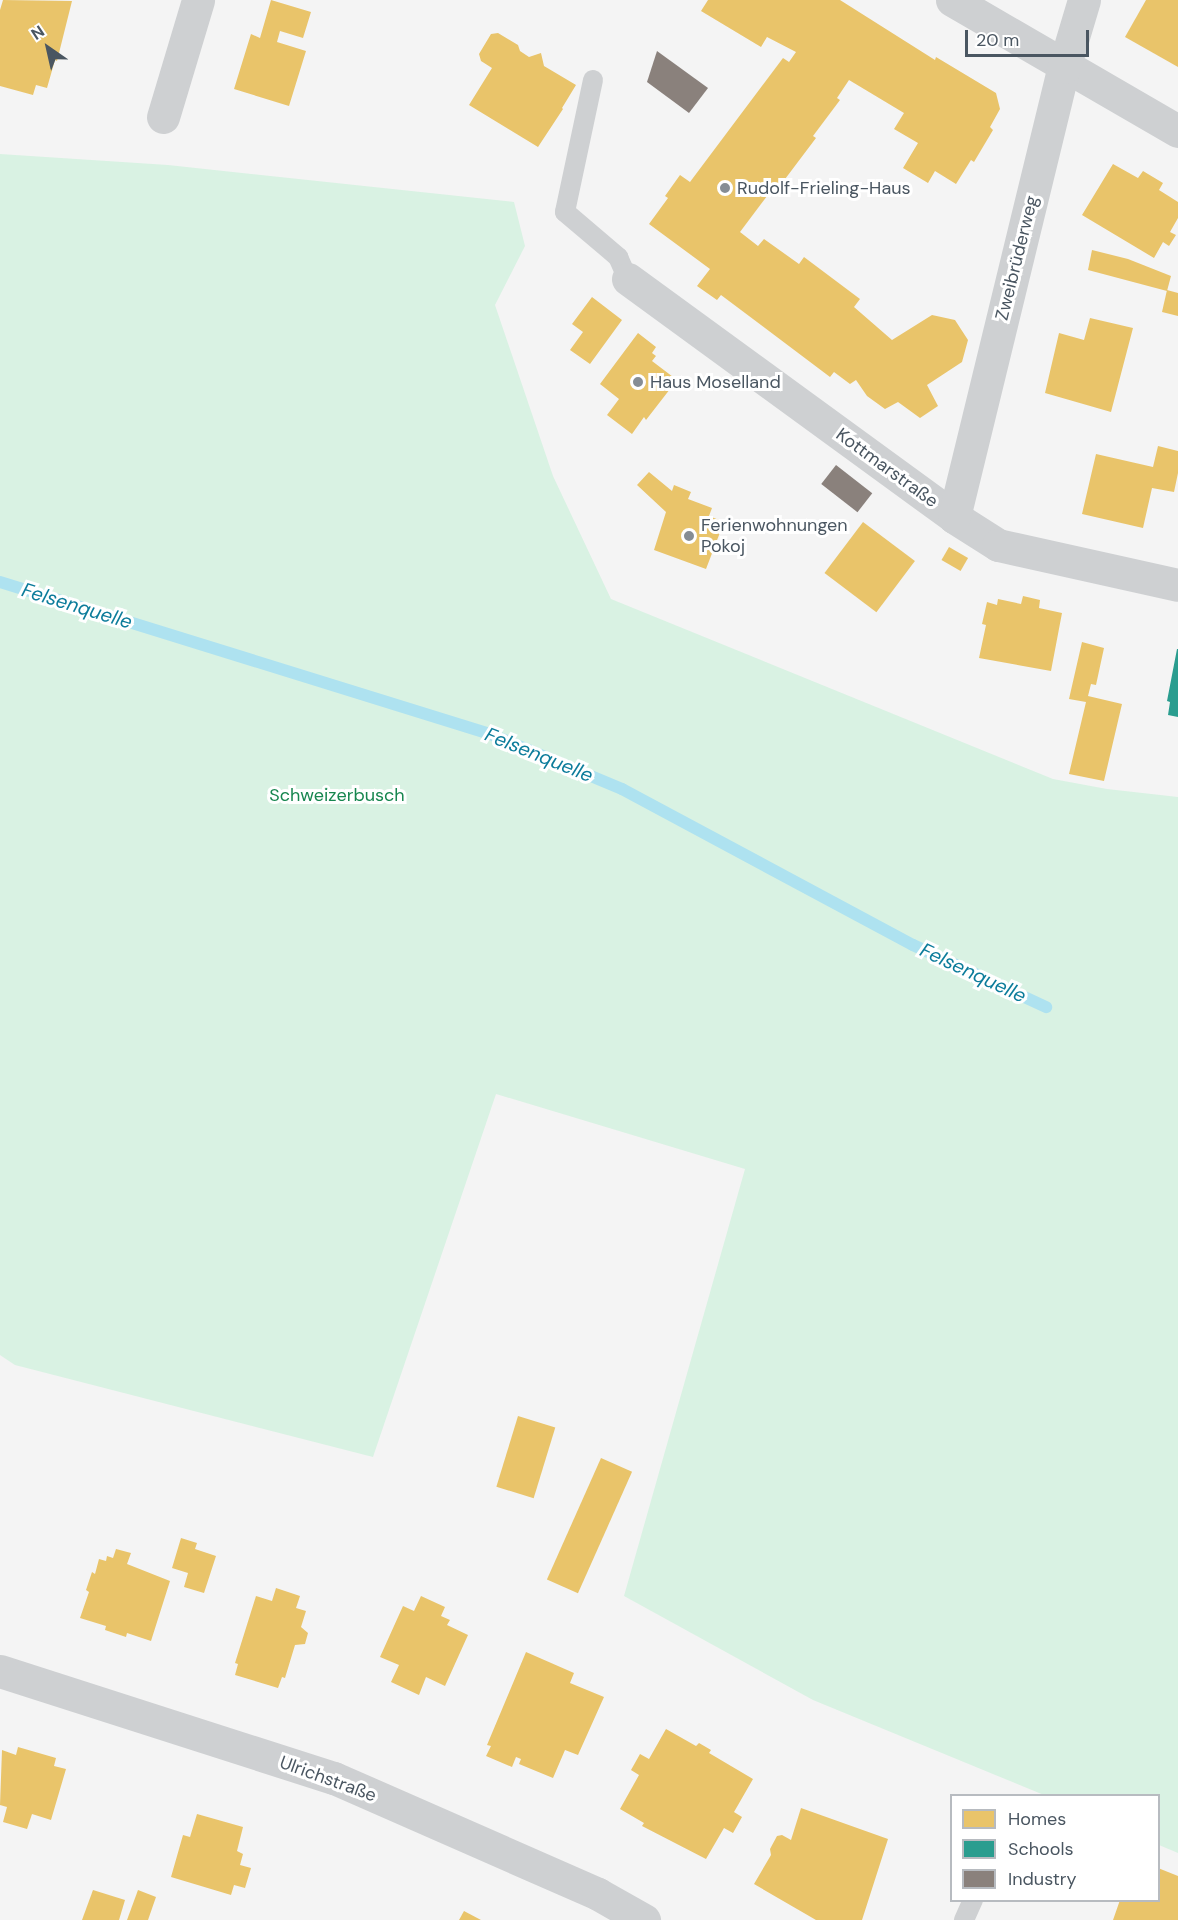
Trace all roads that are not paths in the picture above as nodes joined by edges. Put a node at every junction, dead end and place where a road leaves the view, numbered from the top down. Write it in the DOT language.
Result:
graph roads {
  1 [pos="198,0"];
  2 [pos="952,0"];
  3 [pos="1084,0"];
  4 [pos="1064,67"];
  5 [pos="593,80"];
  6 [pos="163,117"];
  7 [pos="1178,131"];
  8 [pos="628,279"];
  9 [pos="954,517"];
  10 [pos="1178,585"];
  11 [pos="0,1671"];
  12 [pos="972,1902"];
  13 [pos="644,1920"];
  14 [pos="964,1920"];
  1 -- 6 [label="street"];
  2 -- 4 [label="street"];
  3 -- 4 [label="street, Zweibrüderweg"];
  4 -- 7 [label="street"];
  4 -- 9 [label="street, Zweibrüderweg"];
  5 -- 8 [label="lane"];
  8 -- 9 [label="street, Kottmarstraße"];
  9 -- 10 [label="street, Kottmarstraße"];
  11 -- 13 [label="street, Ulrichstraße"];
  12 -- 14 [label="lane"];
}
